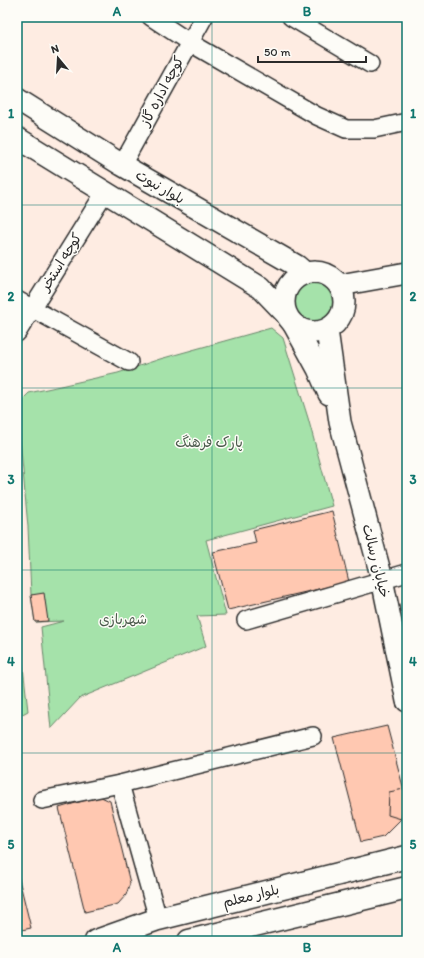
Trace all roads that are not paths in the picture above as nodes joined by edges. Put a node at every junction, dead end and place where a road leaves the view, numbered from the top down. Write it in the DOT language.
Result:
graph roads {
  1 [pos="151,17"];
  2 [pos="204,17"];
  3 [pos="290,17"];
  4 [pos="189,42"];
  5 [pos="370,64"];
  6 [pos="17,98"];
  7 [pos="407,122"];
  8 [pos="17,138"];
  9 [pos="122,166"];
  10 [pos="105,192"];
  11 [pos="305,273"];
  12 [pos="407,273"];
  13 [pos="340,285"];
  14 [pos="17,300"];
  15 [pos="32,308"];
  16 [pos="290,319"];
  17 [pos="327,330"];
  18 [pos="17,332"];
  19 [pos="129,362"];
  20 [pos="340,422"];
  21 [pos="407,573"];
  22 [pos="382,579"];
  23 [pos="246,620"];
  24 [pos="407,701"];
  25 [pos="313,736"];
  26 [pos="120,784"];
  27 [pos="42,800"];
  28 [pos="407,858"];
  29 [pos="407,888"];
  30 [pos="158,919"];
  31 [pos="96,941"];
  32 [pos="189,941"];
  1 -- 4 [label="street"];
  2 -- 4 [label="street, کوچه اداره گاز"];
  3 -- 5 [label="street"];
  4 -- 7 [label="street"];
  4 -- 9 [label="street, کوچه اداره گاز"];
  6 -- 9 [label="street, بلوار نبوت"];
  8 -- 10 [label="street"];
  9 -- 10 [label="street"];
  9 -- 11 [label="street, بلوار نبوت"];
  10 -- 15 [label="street, کوچه استخر"];
  10 -- 16 [label="street"];
  11 -- 13 [label="street"];
  11 -- 16 [label="street"];
  12 -- 13 [label="street"];
  13 -- 17 [label="street"];
  14 -- 15 [label="street"];
  15 -- 18 [label="street, کوچه استخر"];
  15 -- 19 [label="street"];
  16 -- 17 [label="street"];
  16 -- 20 [label="street"];
  17 -- 20 [label="street"];
  20 -- 22 [label="street, خیابان رسالت"];
  21 -- 22 [label="street"];
  22 -- 23 [label="street"];
  22 -- 24 [label="street, خیابان رسالت"];
  25 -- 26 [label="street"];
  26 -- 27 [label="street"];
  26 -- 30 [label="street"];
  28 -- 30 [label="main road, بلوار معلم"];
  29 -- 32 [label="main road, بلوار معلم"];
  30 -- 31 [label="main road, بلوار معلم"];
}
